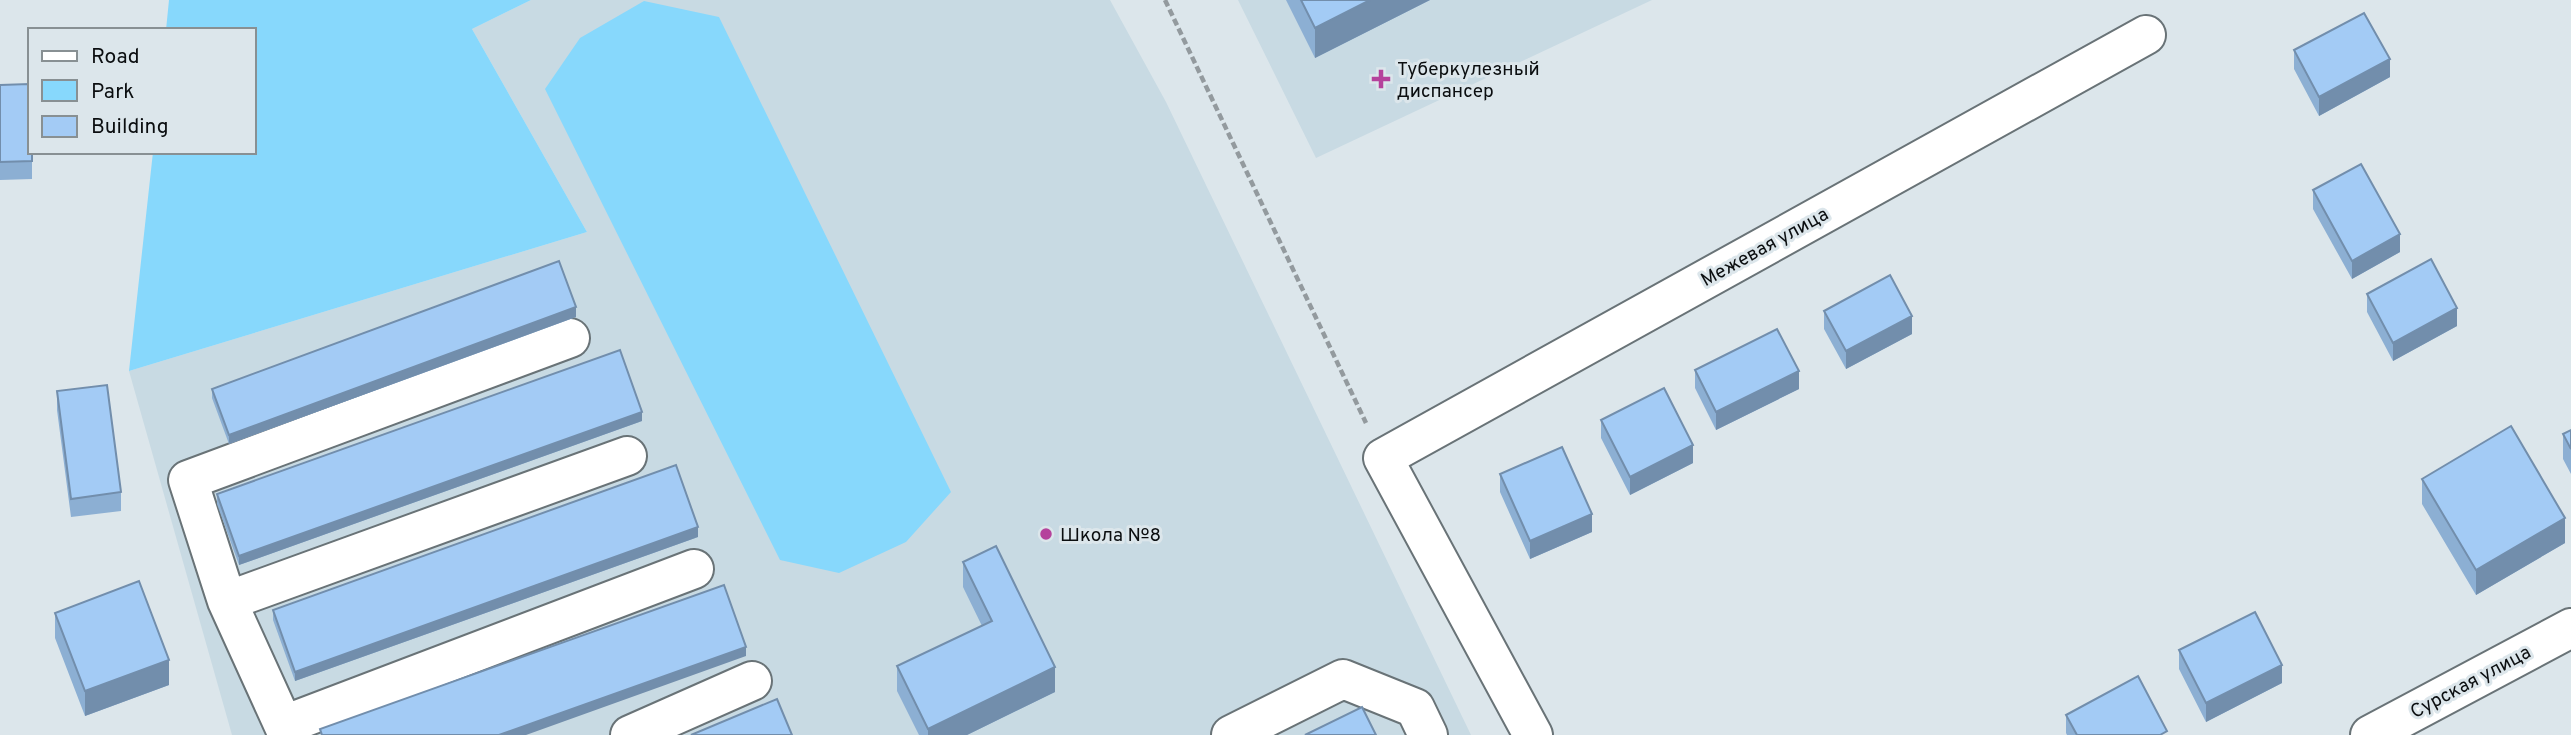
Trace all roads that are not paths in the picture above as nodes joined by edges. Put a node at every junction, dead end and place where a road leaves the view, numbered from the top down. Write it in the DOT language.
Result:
graph roads {
  1 [pos="2146,35"];
  2 [pos="570,338"];
  3 [pos="627,456"];
  4 [pos="694,569"];
  5 [pos="228,601"];
  6 [pos="2571,628"];
  7 [pos="752,681"];
  8 [pos="286,730"];
  9 [pos="630,735"];
  10 [pos="1231,735"];
  11 [pos="1427,735"];
  12 [pos="1533,735"];
  13 [pos="2370,735"];
  1 -- 12 [label="street, Межевая улица"];
  2 -- 5 [label="street"];
  3 -- 5 [label="street"];
  4 -- 8 [label="street"];
  5 -- 8 [label="street"];
  6 -- 13 [label="street, Сурская улица"];
  7 -- 9 [label="street"];
  10 -- 11 [label="street"];
}
